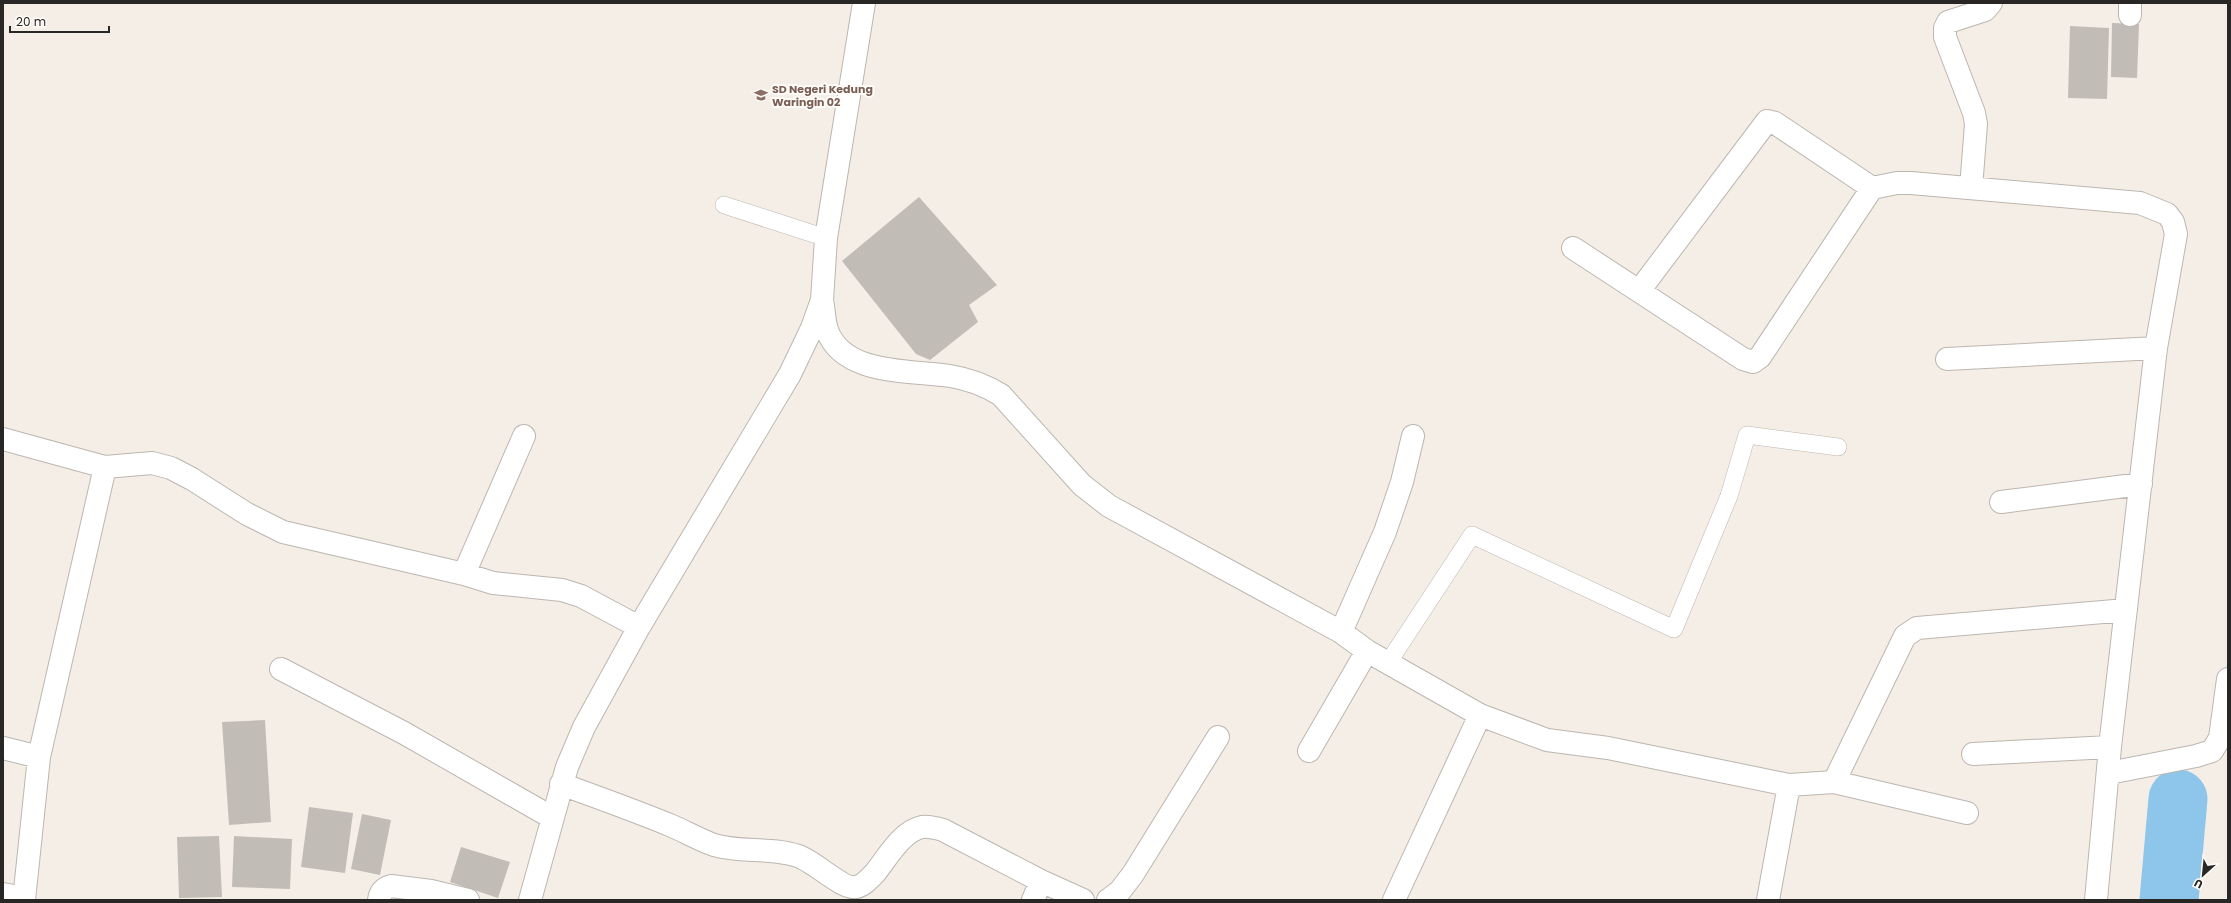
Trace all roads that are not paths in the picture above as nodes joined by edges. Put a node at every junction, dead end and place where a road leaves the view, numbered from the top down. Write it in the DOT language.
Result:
graph roads {
  1 [pos="864,3"];
  2 [pos="1991,3"];
  3 [pos="1872,188"];
  4 [pos="1971,188"];
  5 [pos="724,205"];
  6 [pos="826,238"];
  7 [pos="1573,248"];
  8 [pos="1639,291"];
  9 [pos="822,300"];
  10 [pos="2156,348"];
  11 [pos="1947,359"];
  12 [pos="524,436"];
  13 [pos="1413,436"];
  14 [pos="3,439"];
  15 [pos="1838,447"];
  16 [pos="105,467"];
  17 [pos="2141,484"];
  18 [pos="2001,502"];
  19 [pos="464,574"];
  20 [pos="2126,610"];
  21 [pos="639,627"];
  22 [pos="1341,632"];
  23 [pos="1367,652"];
  24 [pos="1388,663"];
  25 [pos="281,669"];
  26 [pos="2228,679"];
  27 [pos="1480,715"];
  28 [pos="1218,737"];
  29 [pos="2110,747"];
  30 [pos="3,748"];
  31 [pos="1309,751"];
  32 [pos="1973,754"];
  33 [pos="39,757"];
  34 [pos="2109,772"];
  35 [pos="1834,782"];
  36 [pos="561,784"];
  37 [pos="1789,785"];
  38 [pos="1967,813"];
  39 [pos="551,817"];
  40 [pos="1037,891"];
  41 [pos="3,894"];
  42 [pos="24,899"];
  43 [pos="379,900"];
  44 [pos="468,900"];
  45 [pos="530,900"];
  46 [pos="1083,900"];
  47 [pos="1108,900"];
  48 [pos="1394,900"];
  49 [pos="1768,900"];
  50 [pos="2096,900"];
  1 -- 6 [label="street"];
  2 -- 4 [label="street"];
  3 -- 4 [label="street"];
  3 -- 8 [label="street"];
  3 -- 8 [label="street"];
  4 -- 10 [label="street"];
  5 -- 6 [label="lane"];
  6 -- 9 [label="street"];
  7 -- 8 [label="street"];
  9 -- 21 [label="street"];
  9 -- 22 [label="street"];
  10 -- 11 [label="street"];
  10 -- 17 [label="street"];
  12 -- 19 [label="street"];
  13 -- 22 [label="street"];
  14 -- 16 [label="street"];
  15 -- 24 [label="lane"];
  16 -- 19 [label="street"];
  16 -- 33 [label="street"];
  17 -- 18 [label="street"];
  17 -- 20 [label="street"];
  19 -- 21 [label="street"];
  20 -- 29 [label="street"];
  20 -- 35 [label="street"];
  21 -- 36 [label="street"];
  22 -- 23 [label="street"];
  23 -- 24 [label="street"];
  23 -- 31 [label="street"];
  24 -- 27 [label="street"];
  25 -- 39 [label="street"];
  26 -- 34 [label="street"];
  27 -- 37 [label="street"];
  27 -- 48 [label="street"];
  28 -- 47 [label="street"];
  29 -- 32 [label="street"];
  29 -- 34 [label="street"];
  30 -- 33 [label="street"];
  33 -- 42 [label="street"];
  34 -- 50 [label="street"];
  35 -- 37 [label="street"];
  35 -- 38 [label="street"];
  36 -- 39 [label="street"];
  36 -- 40 [label="street"];
  37 -- 49 [label="street"];
  39 -- 45 [label="street"];
  40 -- 46 [label="street"];
  41 -- 42 [label="street"];
  43 -- 44 [label="street"];
}
